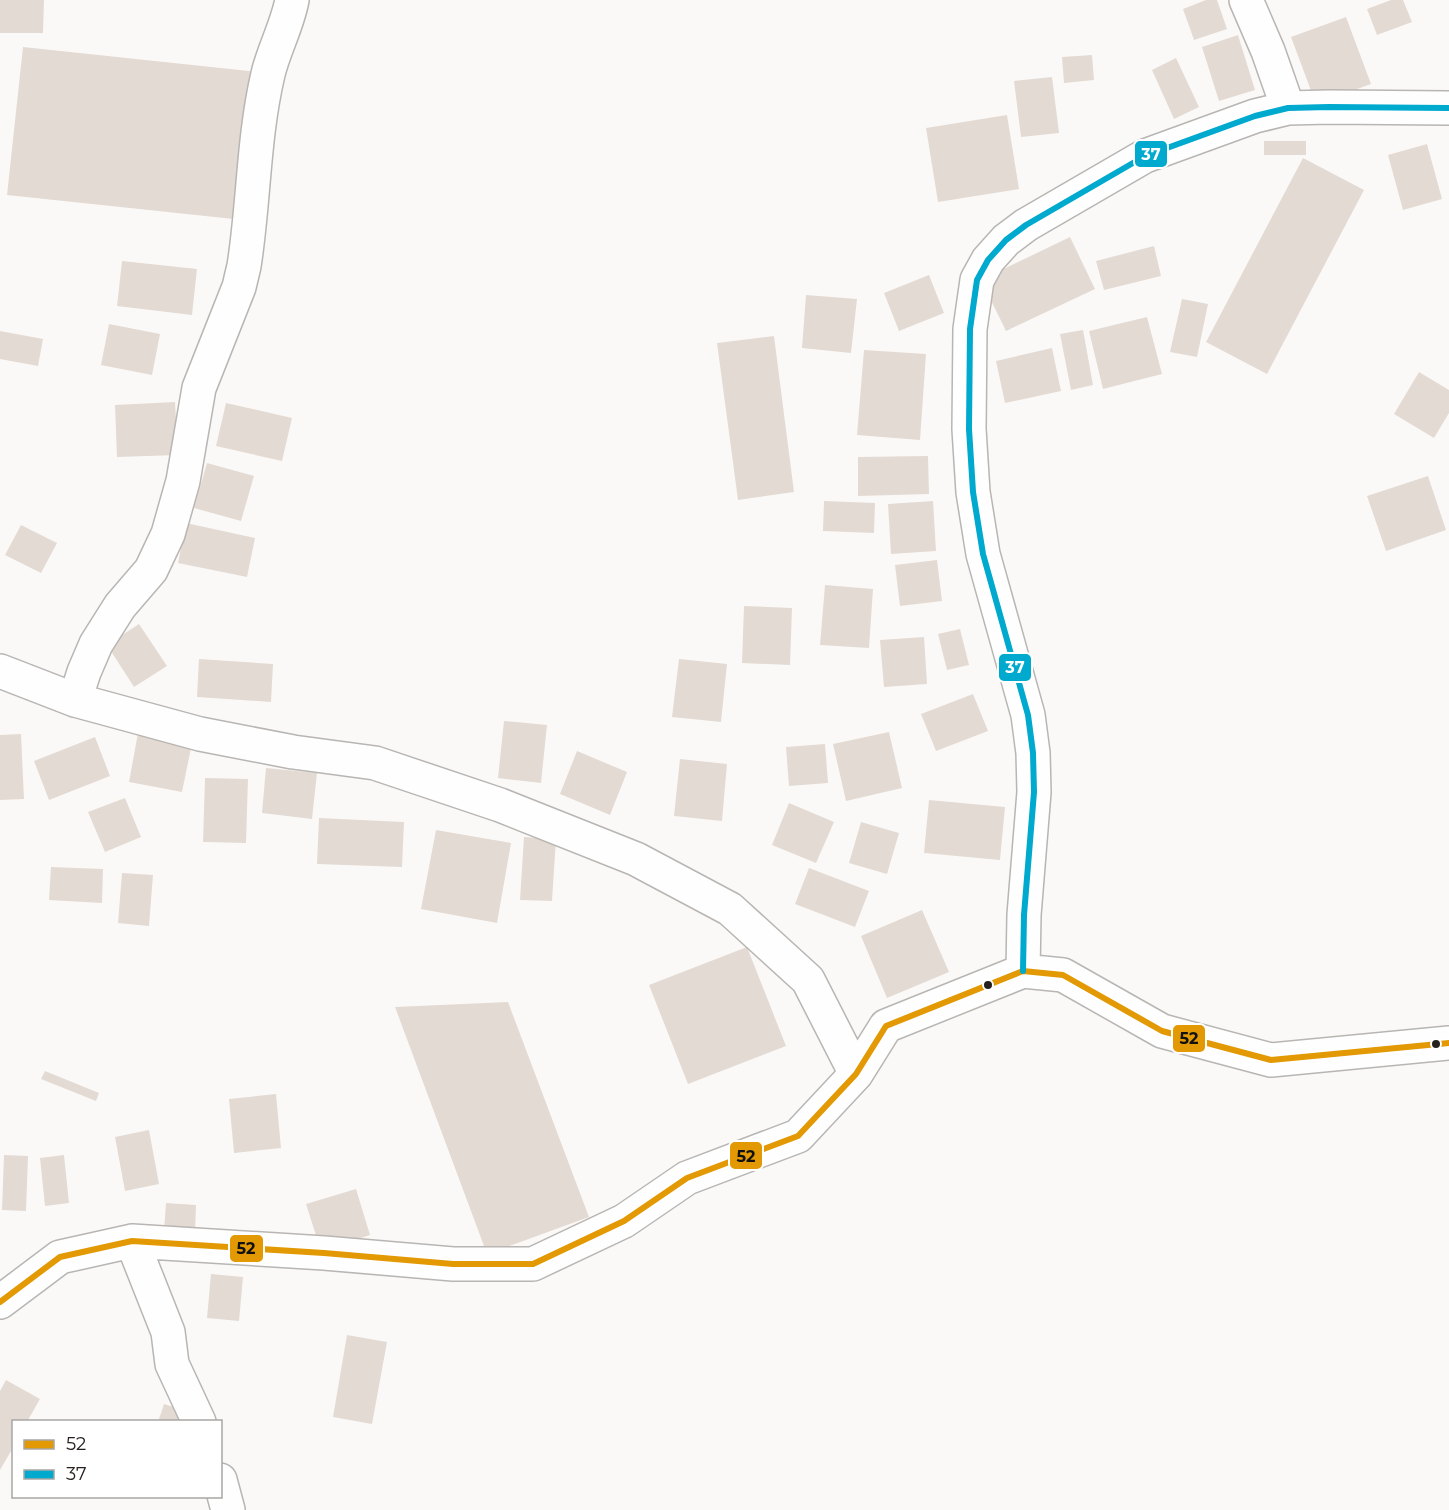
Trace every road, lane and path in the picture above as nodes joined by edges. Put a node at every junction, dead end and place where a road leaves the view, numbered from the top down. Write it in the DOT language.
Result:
graph roads {
  1 [pos="292,0"];
  2 [pos="1246,0"];
  3 [pos="1287,108"];
  4 [pos="1449,108"];
  5 [pos="0,671"];
  6 [pos="75,700"];
  7 [pos="1023,971"];
  8 [pos="1449,1043"];
  9 [pos="856,1074"];
  10 [pos="132,1241"];
  11 [pos="0,1302"];
  12 [pos="199,1420"];
  13 [pos="222,1488"];
  14 [pos="228,1510"];
  1 -- 6 [label="street"];
  2 -- 3 [label="street"];
  3 -- 4 [label="street"];
  3 -- 7 [label="street"];
  5 -- 6 [label="street"];
  6 -- 9 [label="street"];
  7 -- 8 [label="street"];
  7 -- 9 [label="street"];
  9 -- 10 [label="street"];
  10 -- 11 [label="street"];
  10 -- 12 [label="street"];
  13 -- 14 [label="street"];
}
